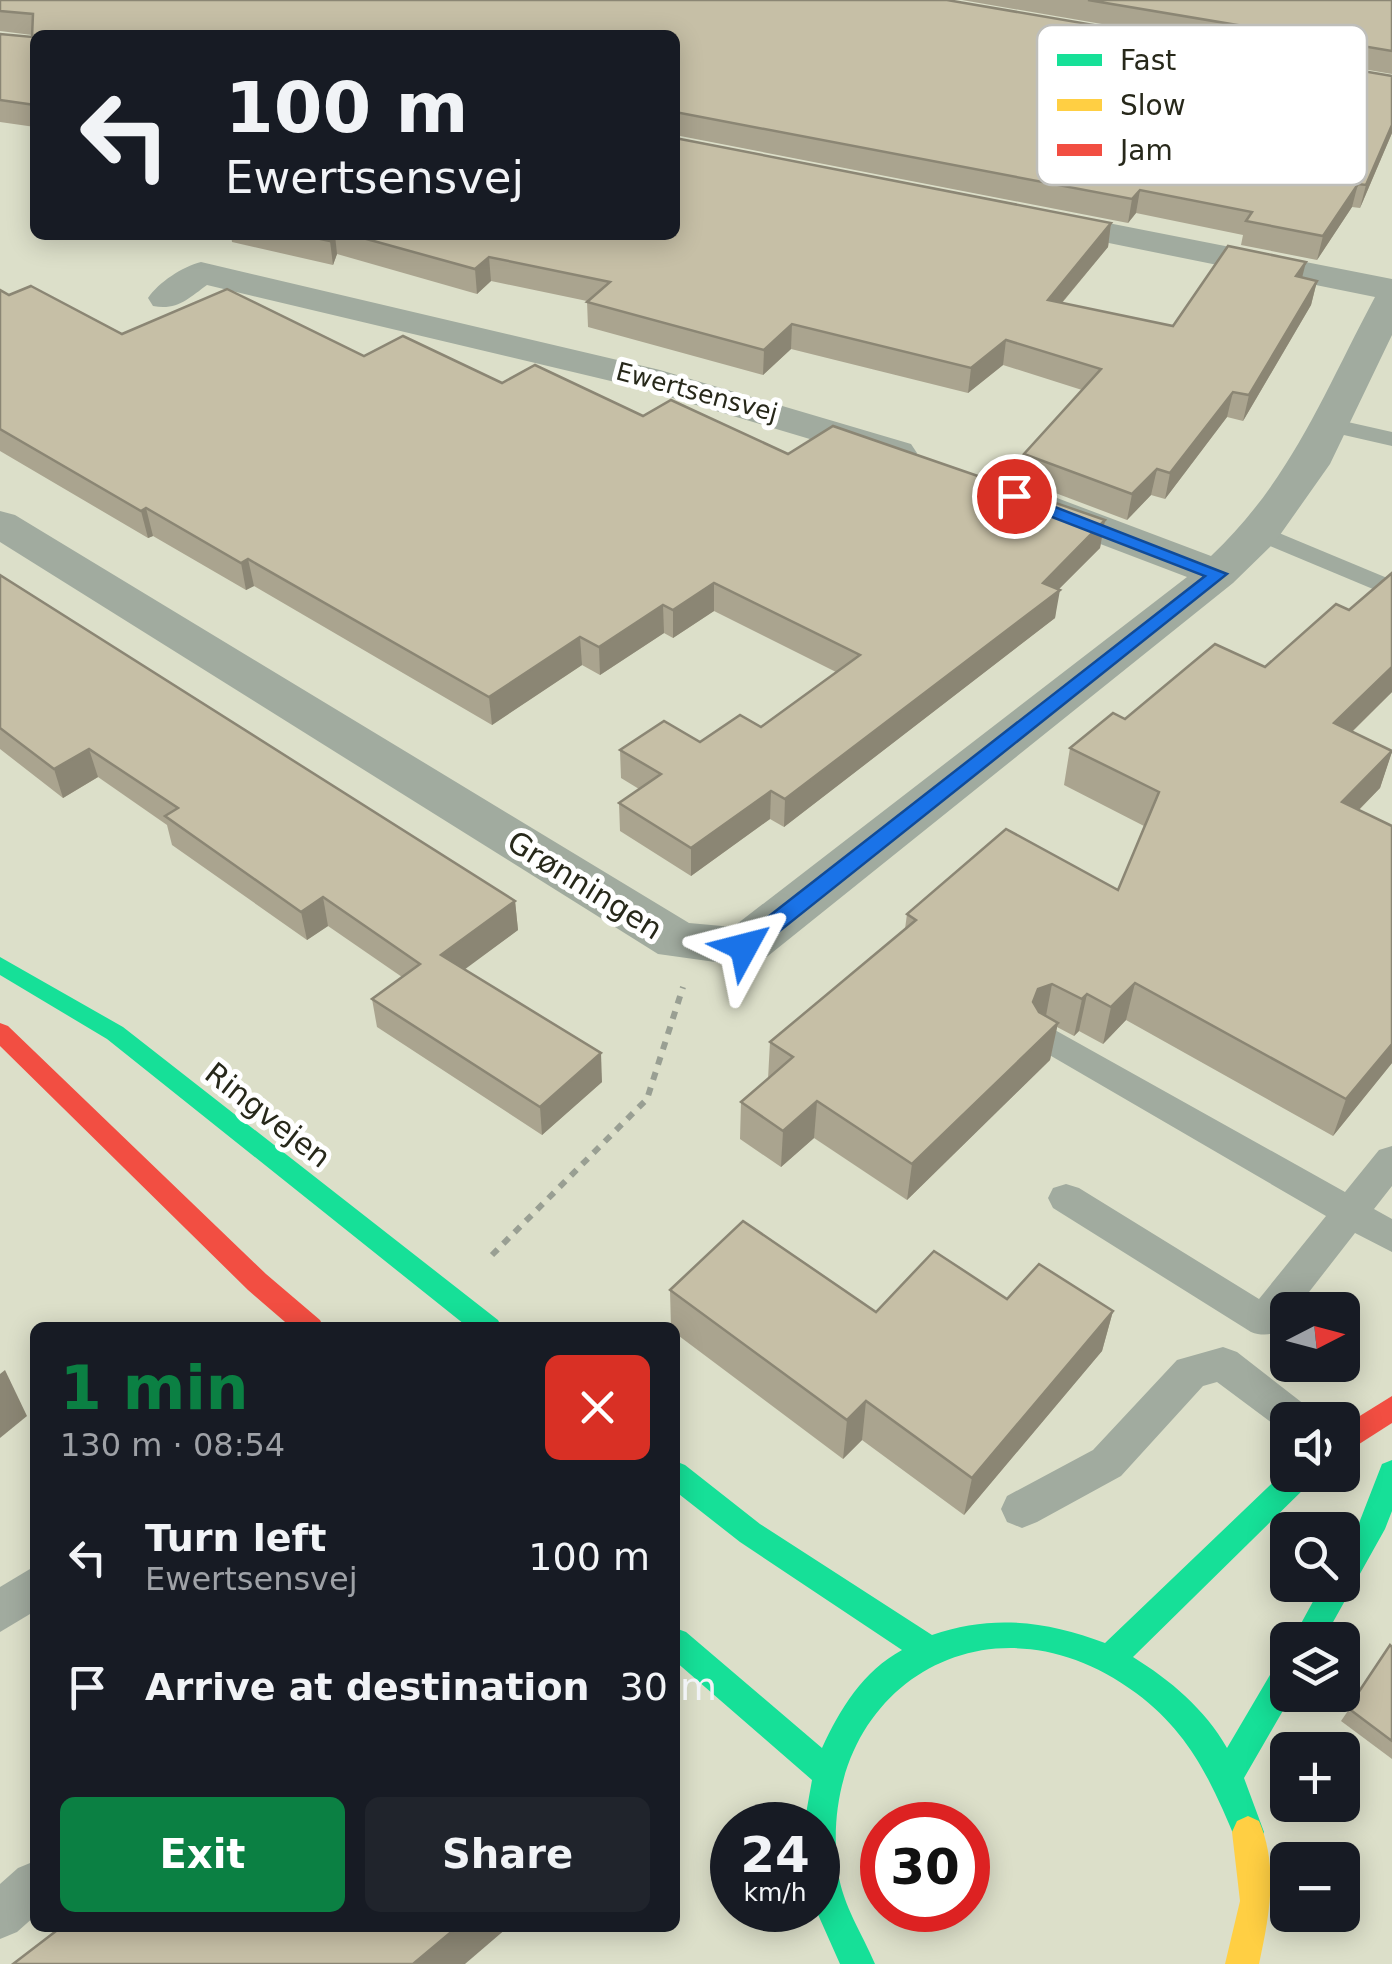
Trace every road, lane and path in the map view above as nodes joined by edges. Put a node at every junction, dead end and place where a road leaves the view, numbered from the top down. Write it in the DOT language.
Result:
graph roads {
  1 [pos="1001,212"];
  2 [pos="1392,290"];
  3 [pos="166,298"];
  4 [pos="1392,298"];
  5 [pos="1330,425"];
  6 [pos="1392,439"];
  7 [pos="930,464"];
  8 [pos="1002,492"];
  9 [pos="0,524"];
  10 [pos="1260,532"];
  11 [pos="1218,574"];
  12 [pos="1392,589"];
  13 [pos="698,943"];
  14 [pos="0,964"];
  15 [pos="0,1032"];
  16 [pos="1046,1037"];
  17 [pos="1392,1160"];
  18 [pos="1066,1198"];
  19 [pos="1350,1213"];
  20 [pos="1392,1237"];
  21 [pos="450,1297"];
  22 [pos="304,1322"];
  23 [pos="481,1322"];
  24 [pos="1272,1402"];
  25 [pos="1392,1408"];
  26 [pos="1360,1430"];
  27 [pos="1392,1472"];
  28 [pos="680,1478"];
  29 [pos="1281,1492"];
  30 [pos="1022,1509"];
  31 [pos="1360,1546"];
  32 [pos="30,1590"];
  33 [pos="0,1612"];
  34 [pos="680,1646"];
  35 [pos="929,1650"];
  36 [pos="1111,1658"];
  37 [pos="1270,1704"];
  38 [pos="826,1772"];
  39 [pos="1230,1774"];
  40 [pos="821,1802"];
  41 [pos="30,1889"];
  42 [pos="0,1915"];
  43 [pos="840,1931"];
  44 [pos="832,1932"];
  45 [pos="1252,1938"];
  46 [pos="817,1952"];
  47 [pos="1273,1956"];
  48 [pos="858,1964"];
  49 [pos="1242,1964"];
  1 -- 2 [label="street"];
  3 -- 7 [label="street, Ewertsensvej"];
  4 -- 5 [label="street, Grønningen"];
  5 -- 6 [label="lane"];
  5 -- 10 [label="street, Grønningen"];
  8 -- 11 [label="street"];
  9 -- 13 [label="street, Grønningen"];
  10 -- 11 [label="street, Grønningen"];
  10 -- 12 [label="lane"];
  11 -- 13 [label="street, Grønningen"];
  13 -- 21 [label="path"];
  14 -- 21 [label="main road, Ringvejen"];
  15 -- 22 [label="main road"];
  16 -- 19 [label="lane"];
  17 -- 19 [label="lane"];
  18 -- 19 [label="lane"];
  19 -- 20 [label="lane"];
  21 -- 23 [label="main road, Ringvejen"];
  24 -- 30 [label="lane"];
  25 -- 26 [label="main road"];
  27 -- 31 [label="main road"];
  28 -- 35 [label="main road"];
  29 -- 36 [label="main road"];
  32 -- 33 [label="lane"];
  34 -- 38 [label="main road"];
  35 -- 36 [label="main road"];
  35 -- 38 [label="main road"];
  36 -- 39 [label="main road"];
  37 -- 39 [label="main road"];
  38 -- 40 [label="main road"];
  39 -- 45 [label="main road"];
  41 -- 42 [label="lane"];
  43 -- 48 [label="main road"];
  44 -- 46 [label="main road"];
  45 -- 47 [label="main road"];
  45 -- 49 [label="main road"];
}
